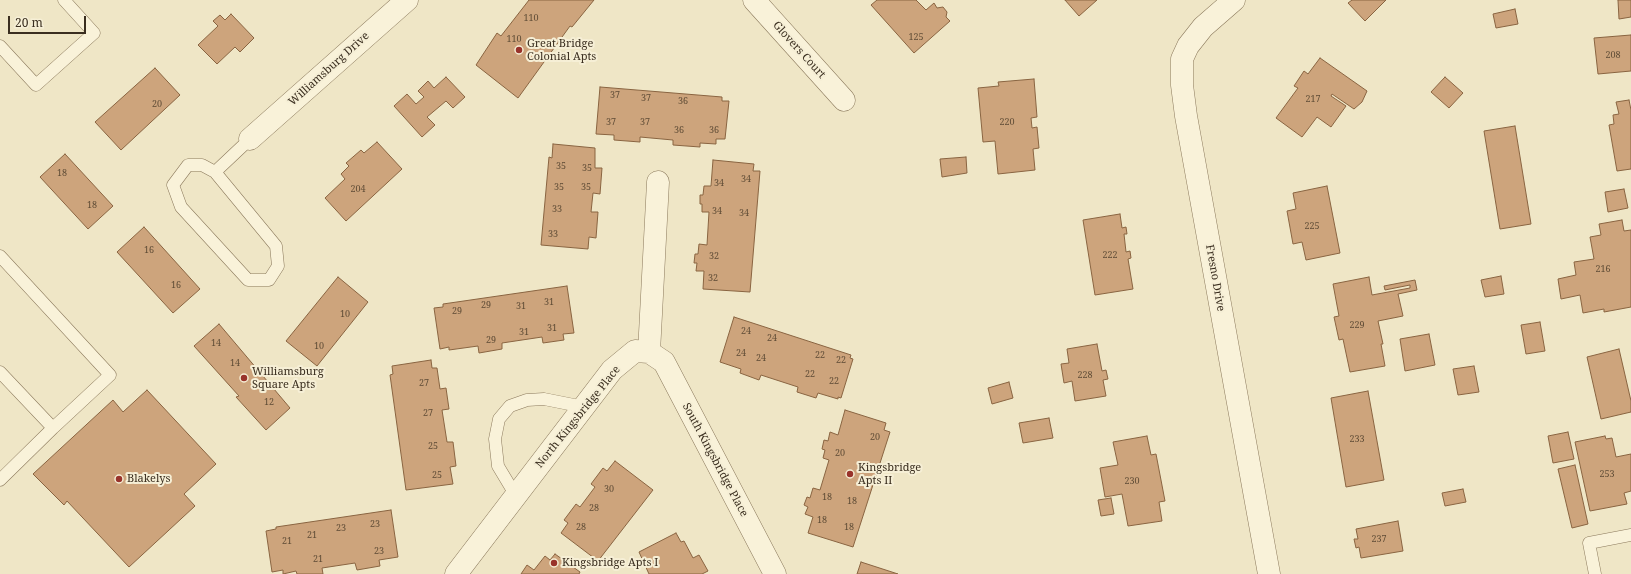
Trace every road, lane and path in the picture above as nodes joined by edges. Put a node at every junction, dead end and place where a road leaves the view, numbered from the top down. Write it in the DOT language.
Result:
graph roads {
  1 [pos="64,0"];
  2 [pos="407,0"];
  3 [pos="754,0"];
  4 [pos="1234,0"];
  5 [pos="0,46"];
  6 [pos="844,100"];
  7 [pos="250,139"];
  8 [pos="215,172"];
  9 [pos="658,182"];
  10 [pos="0,256"];
  11 [pos="649,352"];
  12 [pos="0,372"];
  13 [pos="584,407"];
  14 [pos="52,428"];
  15 [pos="0,480"];
  16 [pos="516,496"];
  17 [pos="1631,535"];
  18 [pos="456,574"];
  19 [pos="775,574"];
  20 [pos="1269,574"];
  21 [pos="1595,574"];
  1 -- 5 [label="lane"];
  2 -- 7 [label="street, Williamsburg Drive"];
  3 -- 6 [label="street, Glovers Court"];
  4 -- 20 [label="street, Fresno Drive"];
  7 -- 8 [label="lane"];
  8 -- 8 [label="lane"];
  9 -- 11 [label="street"];
  10 -- 14 [label="lane"];
  11 -- 13 [label="street, North Kingsbridge Place"];
  11 -- 19 [label="street, South Kingsbridge Place"];
  12 -- 14 [label="lane"];
  13 -- 16 [label="street, North Kingsbridge Place"];
  13 -- 16 [label="lane"];
  14 -- 15 [label="lane"];
  16 -- 18 [label="street, North Kingsbridge Place"];
  17 -- 21 [label="lane"];
}
